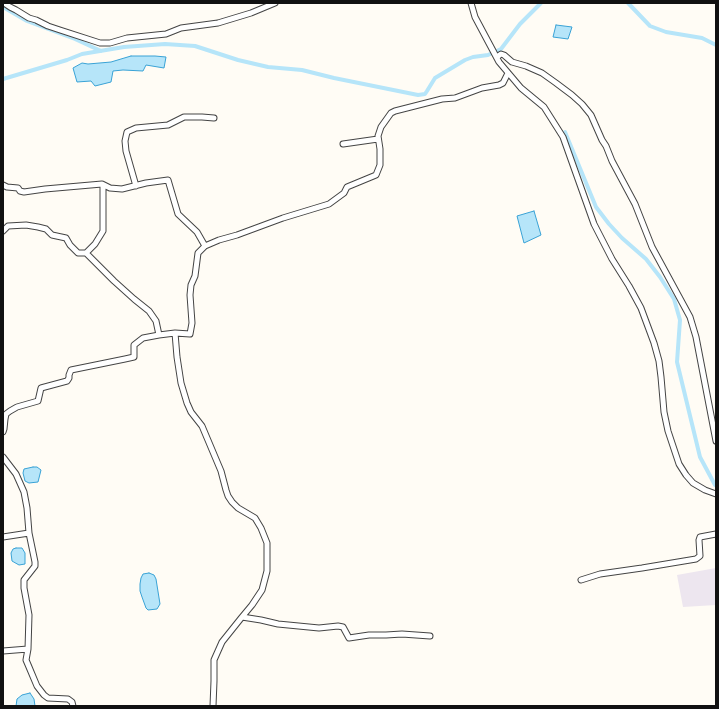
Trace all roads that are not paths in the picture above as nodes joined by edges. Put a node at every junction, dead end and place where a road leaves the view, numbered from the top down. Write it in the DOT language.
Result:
graph roads {
  1 [pos="4,3"];
  2 [pos="275,3"];
  3 [pos="471,3"];
  4 [pos="497,57"];
  5 [pos="508,73"];
  6 [pos="214,118"];
  7 [pos="378,139"];
  8 [pos="343,144"];
  9 [pos="103,185"];
  10 [pos="3,186"];
  11 [pos="136,186"];
  12 [pos="3,231"];
  13 [pos="205,246"];
  14 [pos="86,253"];
  15 [pos="175,333"];
  16 [pos="159,335"];
  17 [pos="3,432"];
  18 [pos="716,441"];
  19 [pos="3,457"];
  20 [pos="716,494"];
  21 [pos="29,533"];
  22 [pos="716,534"];
  23 [pos="3,537"];
  24 [pos="580,580"];
  25 [pos="242,617"];
  26 [pos="430,636"];
  27 [pos="28,649"];
  28 [pos="3,651"];
  29 [pos="73,706"];
  30 [pos="213,706"];
  1 -- 2 [label="street"];
  3 -- 4 [label="street"];
  4 -- 5 [label="street"];
  4 -- 18 [label="street"];
  5 -- 7 [label="street"];
  5 -- 20 [label="street"];
  6 -- 11 [label="street"];
  7 -- 8 [label="street"];
  7 -- 13 [label="street"];
  9 -- 10 [label="street"];
  9 -- 11 [label="street"];
  9 -- 14 [label="street"];
  11 -- 13 [label="street"];
  12 -- 14 [label="street"];
  13 -- 15 [label="street"];
  14 -- 16 [label="street"];
  15 -- 16 [label="street"];
  15 -- 25 [label="street"];
  16 -- 17 [label="street"];
  19 -- 21 [label="street"];
  21 -- 23 [label="street"];
  21 -- 27 [label="street"];
  22 -- 24 [label="street"];
  25 -- 26 [label="street"];
  25 -- 30 [label="street"];
  27 -- 28 [label="street"];
  27 -- 29 [label="street"];
}
